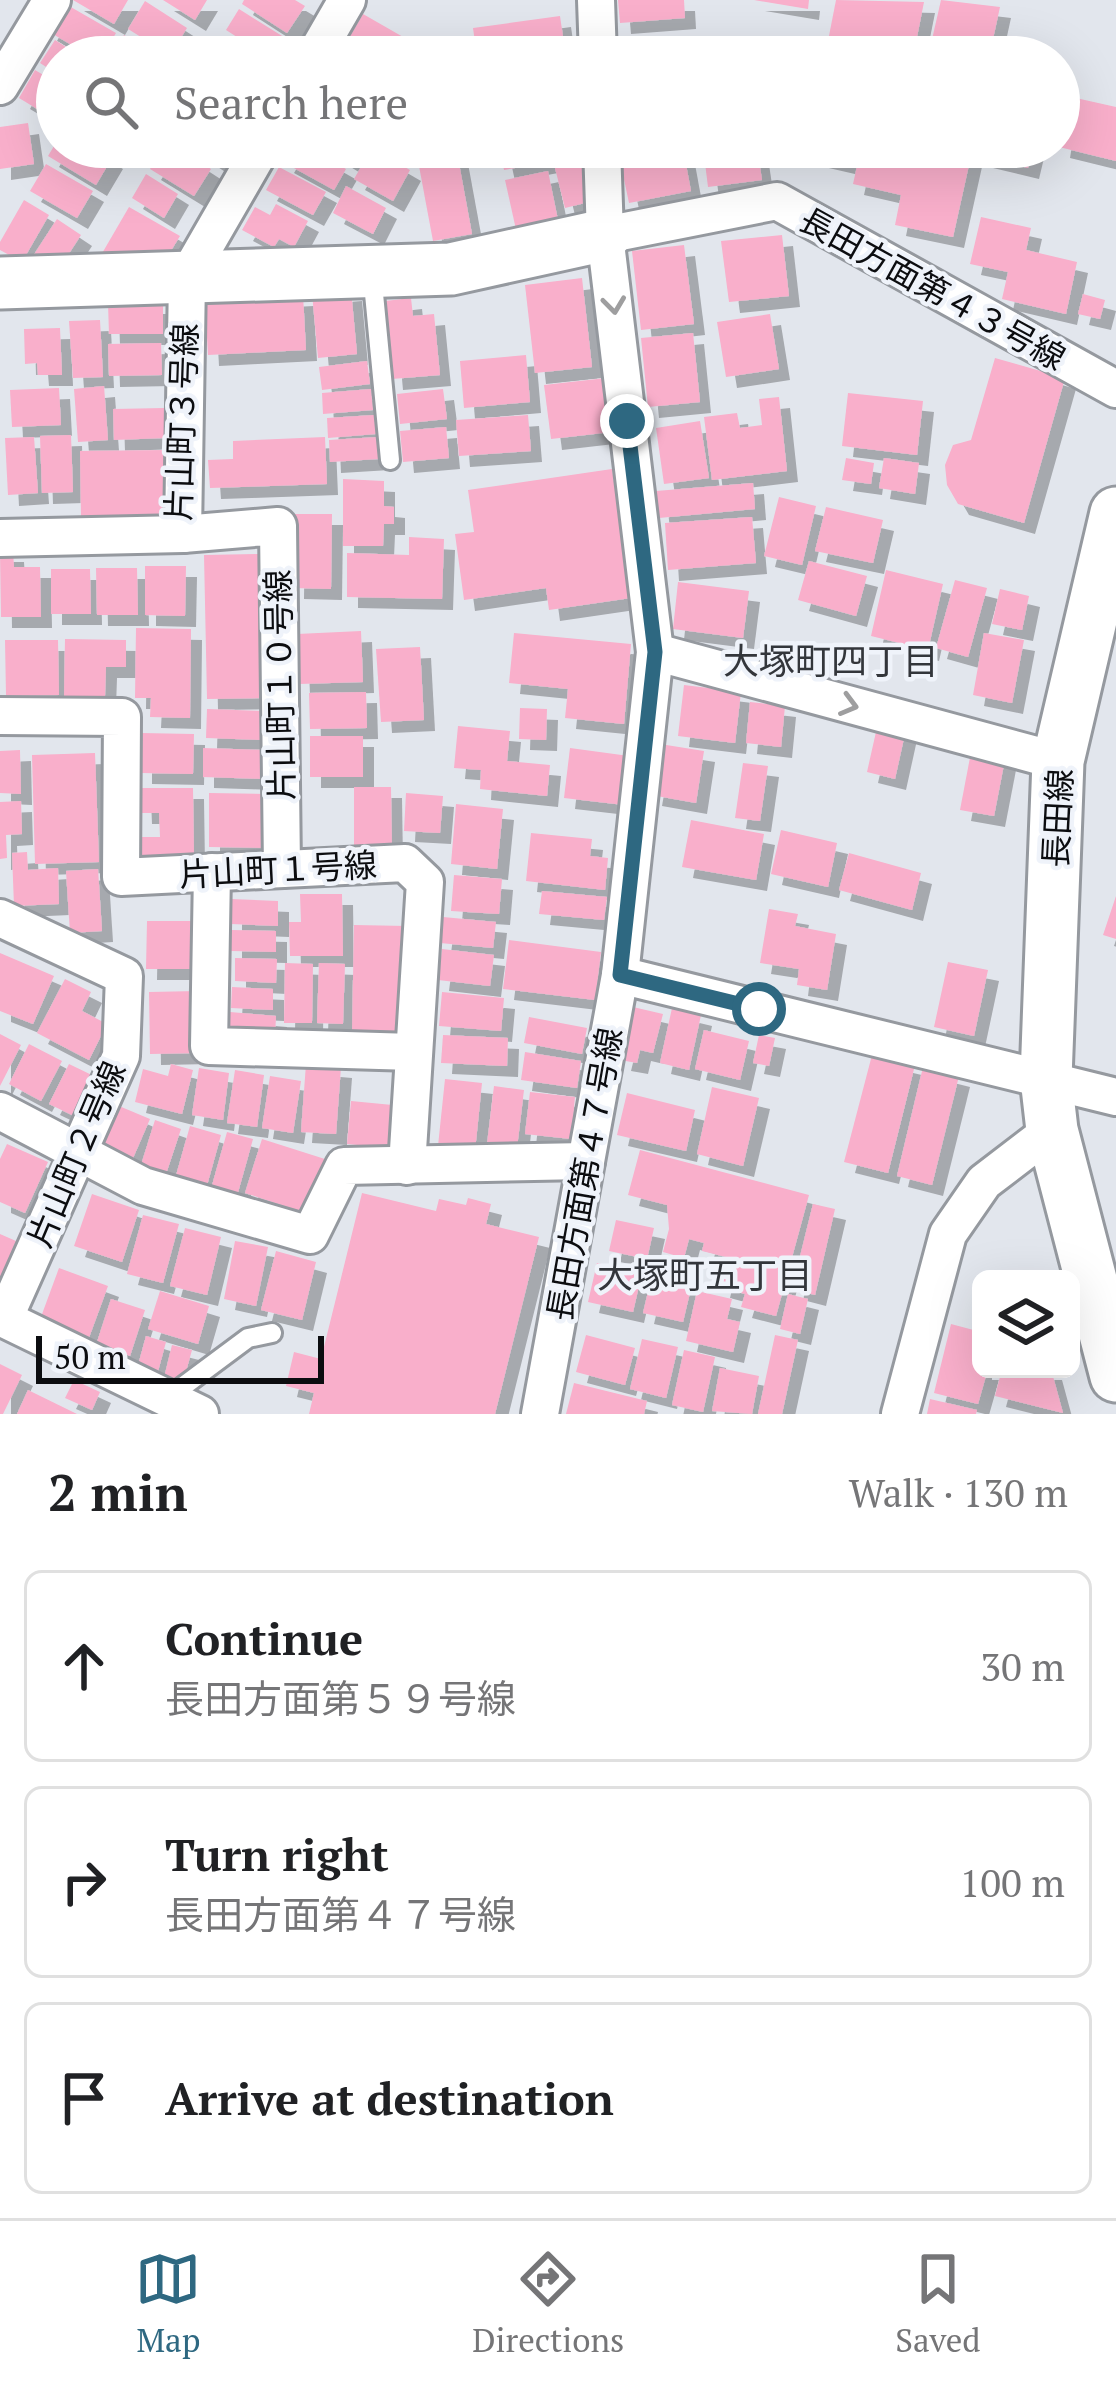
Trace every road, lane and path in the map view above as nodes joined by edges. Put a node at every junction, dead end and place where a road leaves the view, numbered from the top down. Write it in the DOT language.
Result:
graph roads {
  1 [pos="52,0"];
  2 [pos="347,0"];
  3 [pos="596,0"];
  4 [pos="326,36"];
  5 [pos="597,36"];
  6 [pos="0,86"];
  7 [pos="250,168"];
  8 [pos="603,168"];
  9 [pos="605,235"];
  10 [pos="372,272"];
  11 [pos="187,277"];
  12 [pos="0,283"];
  13 [pos="1116,389"];
  14 [pos="390,460"];
  15 [pos="1116,513"];
  16 [pos="183,534"];
  17 [pos="0,538"];
  18 [pos="655,652"];
  19 [pos="0,716"];
  20 [pos="1058,761"];
  21 [pos="282,868"];
  22 [pos="212,872"];
  23 [pos="0,918"];
  24 [pos="620,975"];
  25 [pos="413,1052"];
  26 [pos="1046,1078"];
  27 [pos="1116,1097"];
  28 [pos="0,1111"];
  29 [pos="1052,1130"];
  30 [pos="80,1149"];
  31 [pos="586,1161"];
  32 [pos="407,1166"];
  33 [pos="2,1318"];
  34 [pos="272,1333"];
  35 [pos="1116,1376"];
  36 [pos="166,1400"];
  37 [pos="200,1414"];
  38 [pos="540,1414"];
  39 [pos="900,1414"];
  1 -- 6 [label="street"];
  2 -- 4 [label="street"];
  3 -- 5 [label="street"];
  7 -- 11 [label="street"];
  8 -- 9 [label="street, 長田方面第４７号線"];
  9 -- 10 [label="street"];
  9 -- 13 [label="street, 長田方面第４３号線"];
  9 -- 18 [label="street, 長田方面第４７号線, one-way"];
  10 -- 11 [label="street"];
  10 -- 14 [label="lane"];
  11 -- 12 [label="street"];
  11 -- 16 [label="street, 片山町３号線"];
  15 -- 20 [label="street, 長田線"];
  16 -- 17 [label="street, 片山町３号線"];
  16 -- 21 [label="street, 片山町１０号線"];
  18 -- 20 [label="street, one-way"];
  18 -- 24 [label="street, 長田方面第４７号線"];
  19 -- 22 [label="street, 片山町１号線"];
  20 -- 26 [label="street, 長田線"];
  21 -- 22 [label="street, 片山町１号線"];
  21 -- 25 [label="street, 片山町１号線"];
  22 -- 25 [label="street"];
  23 -- 30 [label="street, 片山町２号線"];
  24 -- 26 [label="street"];
  24 -- 31 [label="street, 長田方面第４７号線"];
  25 -- 32 [label="street, 片山町１号線"];
  26 -- 27 [label="street"];
  26 -- 29 [label="street, 長田線"];
  28 -- 30 [label="street"];
  29 -- 35 [label="street, 長田線"];
  29 -- 39 [label="street"];
  30 -- 32 [label="street"];
  30 -- 33 [label="street, 片山町２号線"];
  31 -- 32 [label="street"];
  31 -- 38 [label="street, 長田方面第４７号線"];
  33 -- 36 [label="street"];
  34 -- 36 [label="lane"];
  36 -- 37 [label="street"];
}
